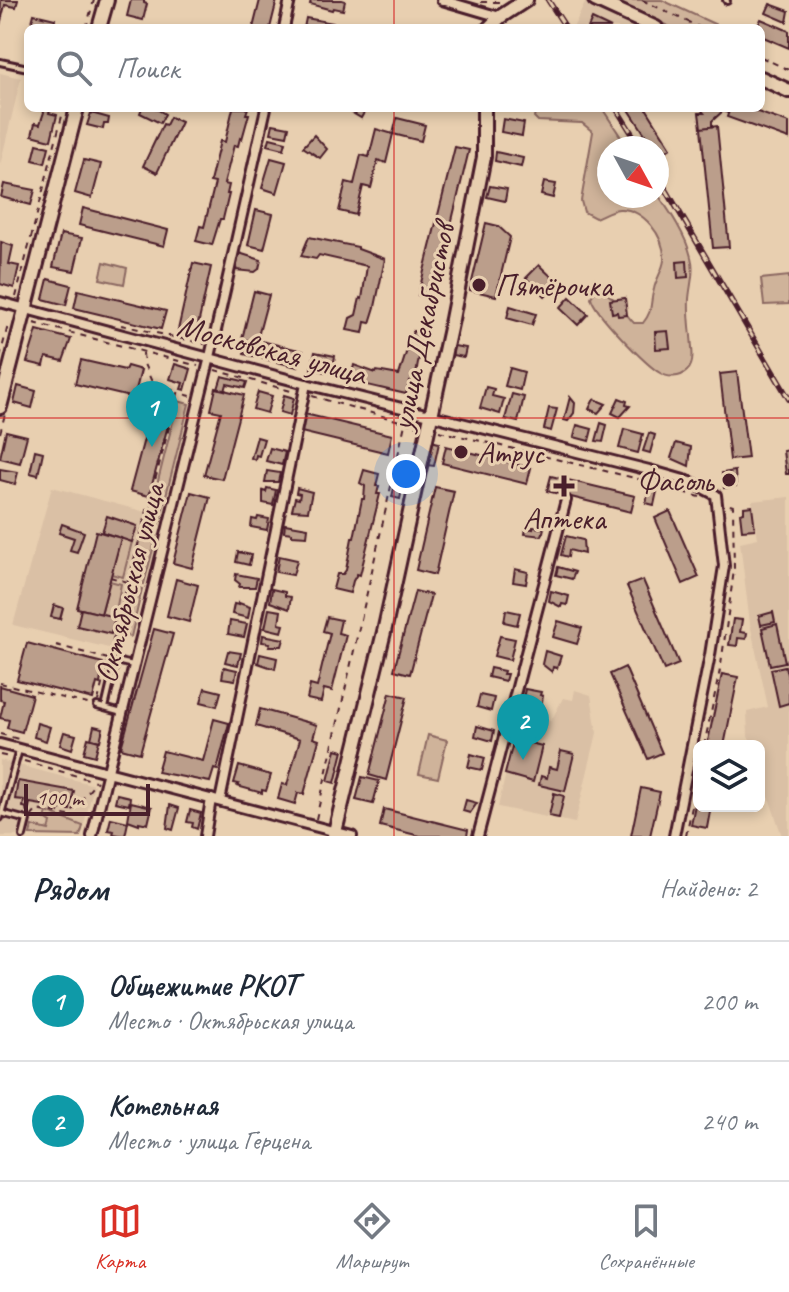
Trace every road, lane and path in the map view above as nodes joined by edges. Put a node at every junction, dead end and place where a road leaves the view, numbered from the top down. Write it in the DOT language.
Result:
graph roads {
  1 [pos="94,0"];
  2 [pos="107,0"];
  3 [pos="290,0"];
  4 [pos="442,0"];
  5 [pos="507,0"];
  6 [pos="526,0"];
  7 [pos="595,0"];
  8 [pos="642,0"];
  9 [pos="472,1"];
  10 [pos="500,17"];
  11 [pos="87,24"];
  12 [pos="100,24"];
  13 [pos="285,24"];
  14 [pos="493,24"];
  15 [pos="647,24"];
  16 [pos="693,24"];
  17 [pos="765,59"];
  18 [pos="0,62"];
  19 [pos="24,67"];
  20 [pos="789,70"];
  21 [pos="765,80"];
  22 [pos="789,91"];
  23 [pos="63,112"];
  24 [pos="76,112"];
  25 [pos="265,112"];
  26 [pos="484,112"];
  27 [pos="15,299"];
  28 [pos="0,302"];
  29 [pos="27,315"];
  30 [pos="110,323"];
  31 [pos="8,325"];
  32 [pos="206,344"];
  33 [pos="143,351"];
  34 [pos="0,357"];
  35 [pos="210,357"];
  36 [pos="201,367"];
  37 [pos="214,370"];
  38 [pos="305,389"];
  39 [pos="178,393"];
  40 [pos="193,397"];
  41 [pos="0,407"];
  42 [pos="428,422"];
  43 [pos="405,423"];
  44 [pos="717,498"];
  45 [pos="566,500"];
  46 [pos="110,577"];
  47 [pos="128,583"];
  48 [pos="146,587"];
  49 [pos="56,645"];
  50 [pos="108,659"];
  51 [pos="116,661"];
  52 [pos="133,665"];
  53 [pos="0,683"];
  54 [pos="97,706"];
  55 [pos="105,708"];
  56 [pos="122,713"];
  57 [pos="705,740"];
  58 [pos="0,744"];
  59 [pos="18,754"];
  60 [pos="0,755"];
  61 [pos="107,774"];
  62 [pos="97,781"];
  63 [pos="94,795"];
  64 [pos="215,800"];
  65 [pos="693,802"];
  66 [pos="26,810"];
  67 [pos="37,810"];
  68 [pos="1,816"];
  69 [pos="27,820"];
  70 [pos="315,827"];
  71 [pos="335,834"];
  72 [pos="23,836"];
  73 [pos="92,836"];
  74 [pos="205,836"];
  75 [pos="352,836"];
  76 [pos="478,836"];
  77 [pos="674,836"];
  78 [pos="686,836"];
  1 -- 11 [label="path"];
  2 -- 12 [label="street"];
  3 -- 13 [label="street"];
  4 -- 10 [label="street"];
  5 -- 9 [label="path"];
  6 -- 10 [label="street"];
  7 -- 15 [label="street"];
  8 -- 16 [label="path"];
  10 -- 14 [label="street"];
  17 -- 20 [label="path"];
  18 -- 19 [label="lane"];
  21 -- 22 [label="street"];
  23 -- 27 [label="path"];
  24 -- 29 [label="street"];
  25 -- 35 [label="street, Октябрьская улица"];
  26 -- 42 [label="street, улица Декабристов"];
  28 -- 29 [label="street, Московская улица"];
  29 -- 33 [label="path"];
  29 -- 35 [label="street, Московская улица"];
  29 -- 41 [label="street"];
  30 -- 32 [label="path"];
  31 -- 34 [label="path"];
  33 -- 36 [label="path"];
  33 -- 39 [label="path"];
  35 -- 38 [label="street, Московская улица"];
  35 -- 52 [label="street, Октябрьская улица"];
  37 -- 38 [label="path"];
  38 -- 42 [label="street, Московская улица"];
  38 -- 43 [label="path"];
  38 -- 64 [label="street"];
  39 -- 40 [label="path"];
  39 -- 47 [label="path"];
  42 -- 43 [label="path"];
  42 -- 44 [label="path"];
  42 -- 44 [label="street, Московская улица"];
  42 -- 71 [label="street, улица Декабристов"];
  43 -- 70 [label="path"];
  44 -- 57 [label="path"];
  44 -- 77 [label="street"];
  45 -- 76 [label="street"];
  46 -- 47 [label="path"];
  47 -- 48 [label="path"];
  47 -- 50 [label="path"];
  49 -- 50 [label="path"];
  50 -- 51 [label="path"];
  50 -- 54 [label="path"];
  51 -- 52 [label="lane"];
  51 -- 55 [label="lane"];
  52 -- 56 [label="street, Октябрьская улица"];
  53 -- 54 [label="path"];
  54 -- 55 [label="lane"];
  55 -- 56 [label="lane"];
  56 -- 61 [label="street, Октябрьская улица"];
  58 -- 59 [label="street"];
  59 -- 60 [label="path"];
  59 -- 61 [label="street"];
  59 -- 62 [label="path"];
  59 -- 68 [label="lane"];
  61 -- 64 [label="street"];
  61 -- 73 [label="street, Октябрьская улица"];
  62 -- 63 [label="path"];
  62 -- 67 [label="path"];
  64 -- 70 [label="street"];
  64 -- 74 [label="street"];
  65 -- 78 [label="path"];
  66 -- 67 [label="path"];
  67 -- 69 [label="path"];
  68 -- 69 [label="lane"];
  69 -- 72 [label="lane"];
  70 -- 71 [label="street"];
  71 -- 75 [label="street"];
}
